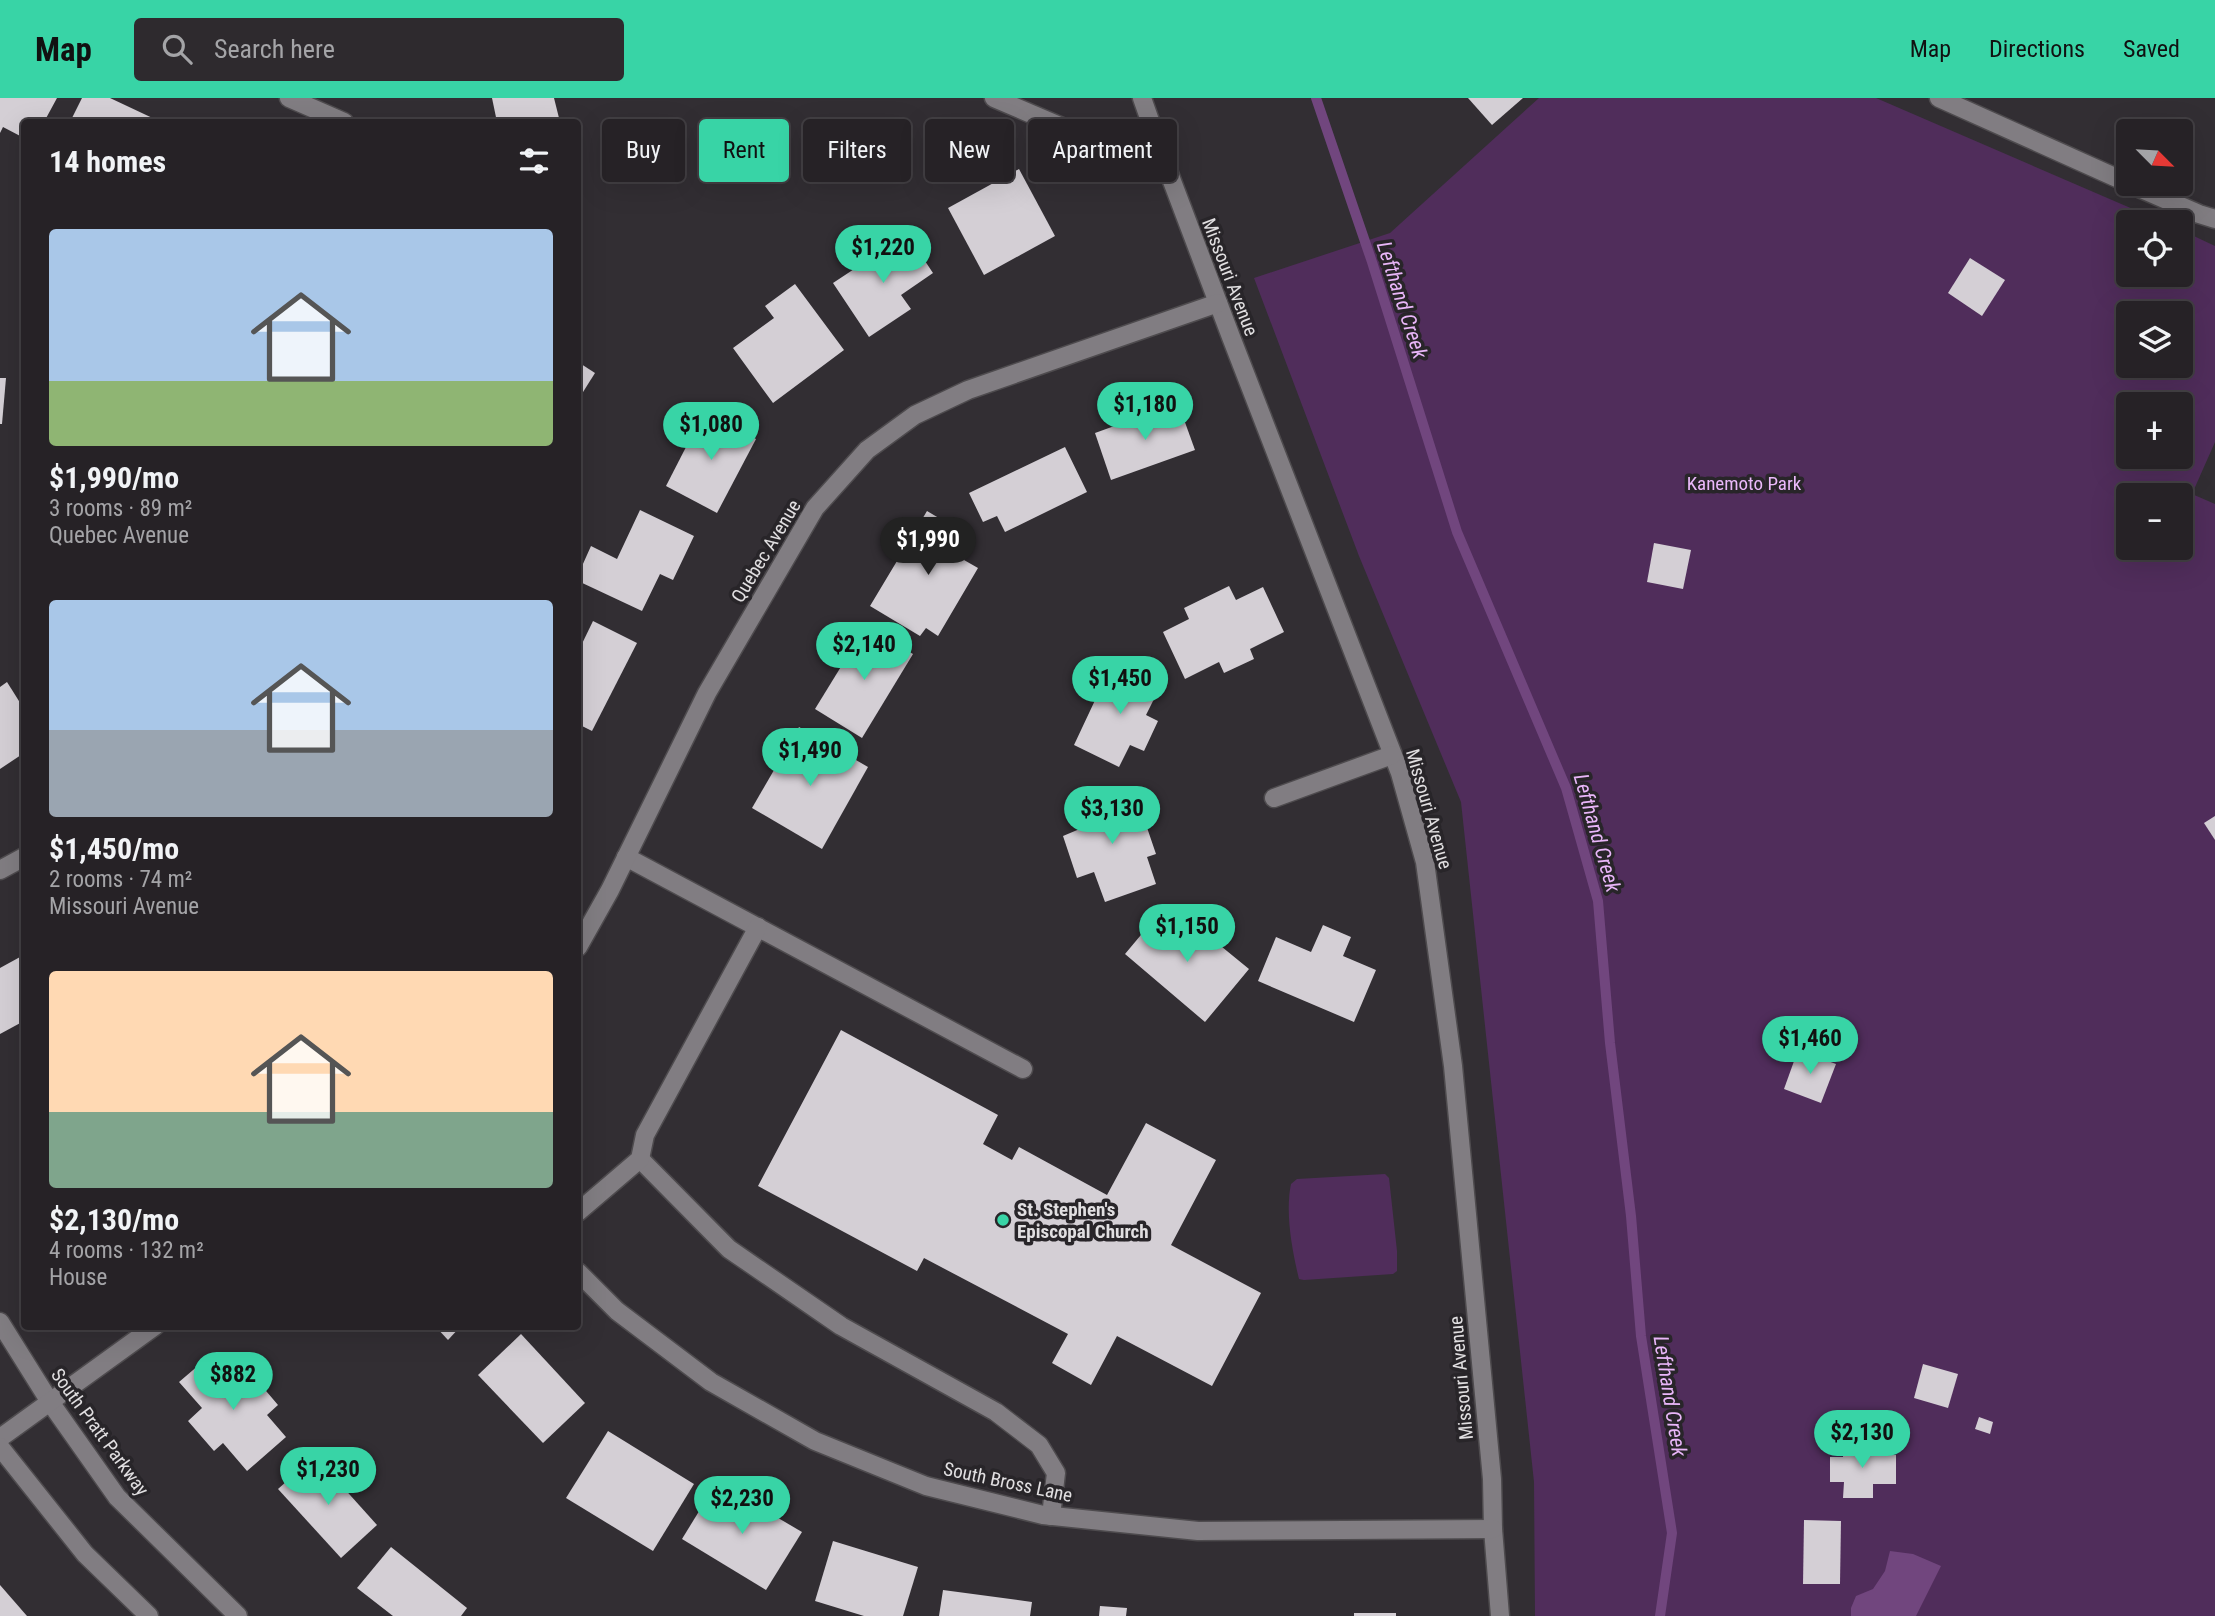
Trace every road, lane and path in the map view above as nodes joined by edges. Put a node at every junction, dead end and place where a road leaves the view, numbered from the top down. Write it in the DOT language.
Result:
graph roads {
  1 [pos="289,98"];
  2 [pos="994,98"];
  3 [pos="1142,98"];
  4 [pos="1939,98"];
  5 [pos="337,119"];
  6 [pos="1043,119"];
  7 [pos="1149,119"];
  8 [pos="2116,177"];
  9 [pos="1172,182"];
  10 [pos="2158,196"];
  11 [pos="2215,219"];
  12 [pos="1218,303"];
  13 [pos="1392,755"];
  14 [pos="1274,798"];
  15 [pos="626,857"];
  16 [pos="21,859"];
  17 [pos="0,870"];
  18 [pos="758,927"];
  19 [pos="581,941"];
  20 [pos="1023,1069"];
  21 [pos="640,1159"];
  22 [pos="581,1209"];
  23 [pos="581,1275"];
  24 [pos="0,1322"];
  25 [pos="149,1330"];
  26 [pos="50,1402"];
  27 [pos="0,1438"];
  28 [pos="0,1447"];
  29 [pos="1051,1516"];
  30 [pos="1493,1529"];
  31 [pos="149,1616"];
  32 [pos="237,1616"];
  33 [pos="1500,1616"];
  1 -- 5 [label="street"];
  2 -- 6 [label="street"];
  3 -- 7 [label="street, Missouri Avenue"];
  4 -- 8 [label="street"];
  9 -- 12 [label="street, Missouri Avenue"];
  10 -- 11 [label="street"];
  12 -- 13 [label="street, Missouri Avenue"];
  12 -- 15 [label="street, Quebec Avenue"];
  13 -- 14 [label="street"];
  13 -- 30 [label="street, Missouri Avenue"];
  15 -- 18 [label="street"];
  15 -- 19 [label="street, Quebec Avenue"];
  16 -- 17 [label="street"];
  18 -- 20 [label="street"];
  18 -- 21 [label="street"];
  21 -- 22 [label="street"];
  21 -- 29 [label="street"];
  23 -- 29 [label="street, South Bross Lane"];
  24 -- 26 [label="street, South Pratt Parkway"];
  25 -- 26 [label="street"];
  26 -- 27 [label="street"];
  26 -- 32 [label="street, South Pratt Parkway"];
  28 -- 31 [label="street"];
  29 -- 30 [label="street, South Bross Lane"];
  30 -- 33 [label="street, Missouri Avenue"];
}
